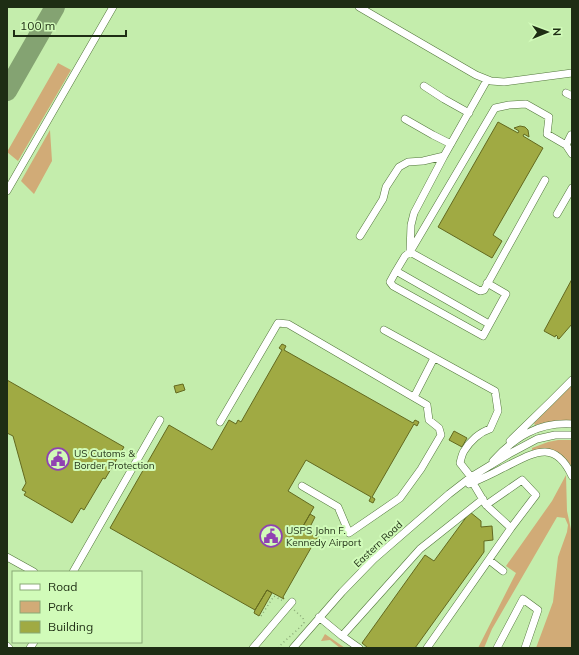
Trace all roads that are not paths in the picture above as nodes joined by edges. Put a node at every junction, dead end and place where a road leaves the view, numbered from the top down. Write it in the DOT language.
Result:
graph roads {
  1 [pos="113,7"];
  2 [pos="362,9"];
  3 [pos="572,73"];
  4 [pos="487,80"];
  5 [pos="424,86"];
  6 [pos="469,113"];
  7 [pos="405,119"];
  8 [pos="571,135"];
  9 [pos="451,144"];
  10 [pos="566,145"];
  11 [pos="572,154"];
  12 [pos="444,156"];
  13 [pos="545,180"];
  14 [pos="572,188"];
  15 [pos="7,191"];
  16 [pos="557,214"];
  17 [pos="360,236"];
  18 [pos="410,252"];
  19 [pos="396,271"];
  20 [pos="487,283"];
  21 [pos="489,324"];
  22 [pos="384,330"];
  23 [pos="434,358"];
  24 [pos="572,380"];
  25 [pos="414,397"];
  26 [pos="160,420"];
  27 [pos="220,422"];
  28 [pos="572,424"];
  29 [pos="572,435"];
  30 [pos="505,448"];
  31 [pos="487,467"];
  32 [pos="572,476"];
  33 [pos="472,480"];
  34 [pos="302,486"];
  35 [pos="485,502"];
  36 [pos="511,528"];
  37 [pos="7,557"];
  38 [pos="489,560"];
  39 [pos="503,570"];
  40 [pos="32,571"];
  41 [pos="74,571"];
  42 [pos="289,604"];
  43 [pos="319,618"];
  44 [pos="342,636"];
  45 [pos="7,646"];
  46 [pos="9,648"];
  47 [pos="253,648"];
  48 [pos="293,648"];
  49 [pos="359,648"];
  50 [pos="427,648"];
  51 [pos="497,648"];
  52 [pos="525,648"];
  1 -- 15 [label="street"];
  2 -- 4 [label="street"];
  3 -- 4 [label="street"];
  4 -- 6 [label="street"];
  5 -- 6 [label="street"];
  6 -- 9 [label="street"];
  7 -- 9 [label="street"];
  8 -- 10 [label="street"];
  9 -- 12 [label="street"];
  10 -- 11 [label="street"];
  10 -- 18 [label="street"];
  12 -- 17 [label="street"];
  12 -- 18 [label="street"];
  13 -- 20 [label="street"];
  14 -- 16 [label="street"];
  18 -- 19 [label="street"];
  18 -- 20 [label="street"];
  19 -- 21 [label="street"];
  19 -- 21 [label="street"];
  20 -- 21 [label="street"];
  22 -- 23 [label="street"];
  23 -- 25 [label="street"];
  23 -- 33 [label="street"];
  24 -- 30 [label="street"];
  25 -- 27 [label="street"];
  25 -- 34 [label="street"];
  26 -- 41 [label="street"];
  28 -- 30 [label="street, Eastern Road"];
  29 -- 31 [label="street, Eastern Road"];
  30 -- 31 [label="street, Eastern Road"];
  31 -- 33 [label="street, Eastern Road"];
  32 -- 33 [label="street"];
  33 -- 35 [label="street"];
  33 -- 43 [label="street, Eastern Road"];
  35 -- 36 [label="street"];
  35 -- 36 [label="street"];
  35 -- 44 [label="street"];
  36 -- 38 [label="street"];
  37 -- 40 [label="street"];
  38 -- 39 [label="street"];
  38 -- 50 [label="street"];
  42 -- 47 [label="street"];
  43 -- 44 [label="street"];
  43 -- 48 [label="street, Eastern Road"];
  44 -- 49 [label="street"];
  45 -- 46 [label="street"];
  51 -- 52 [label="street"];
}
